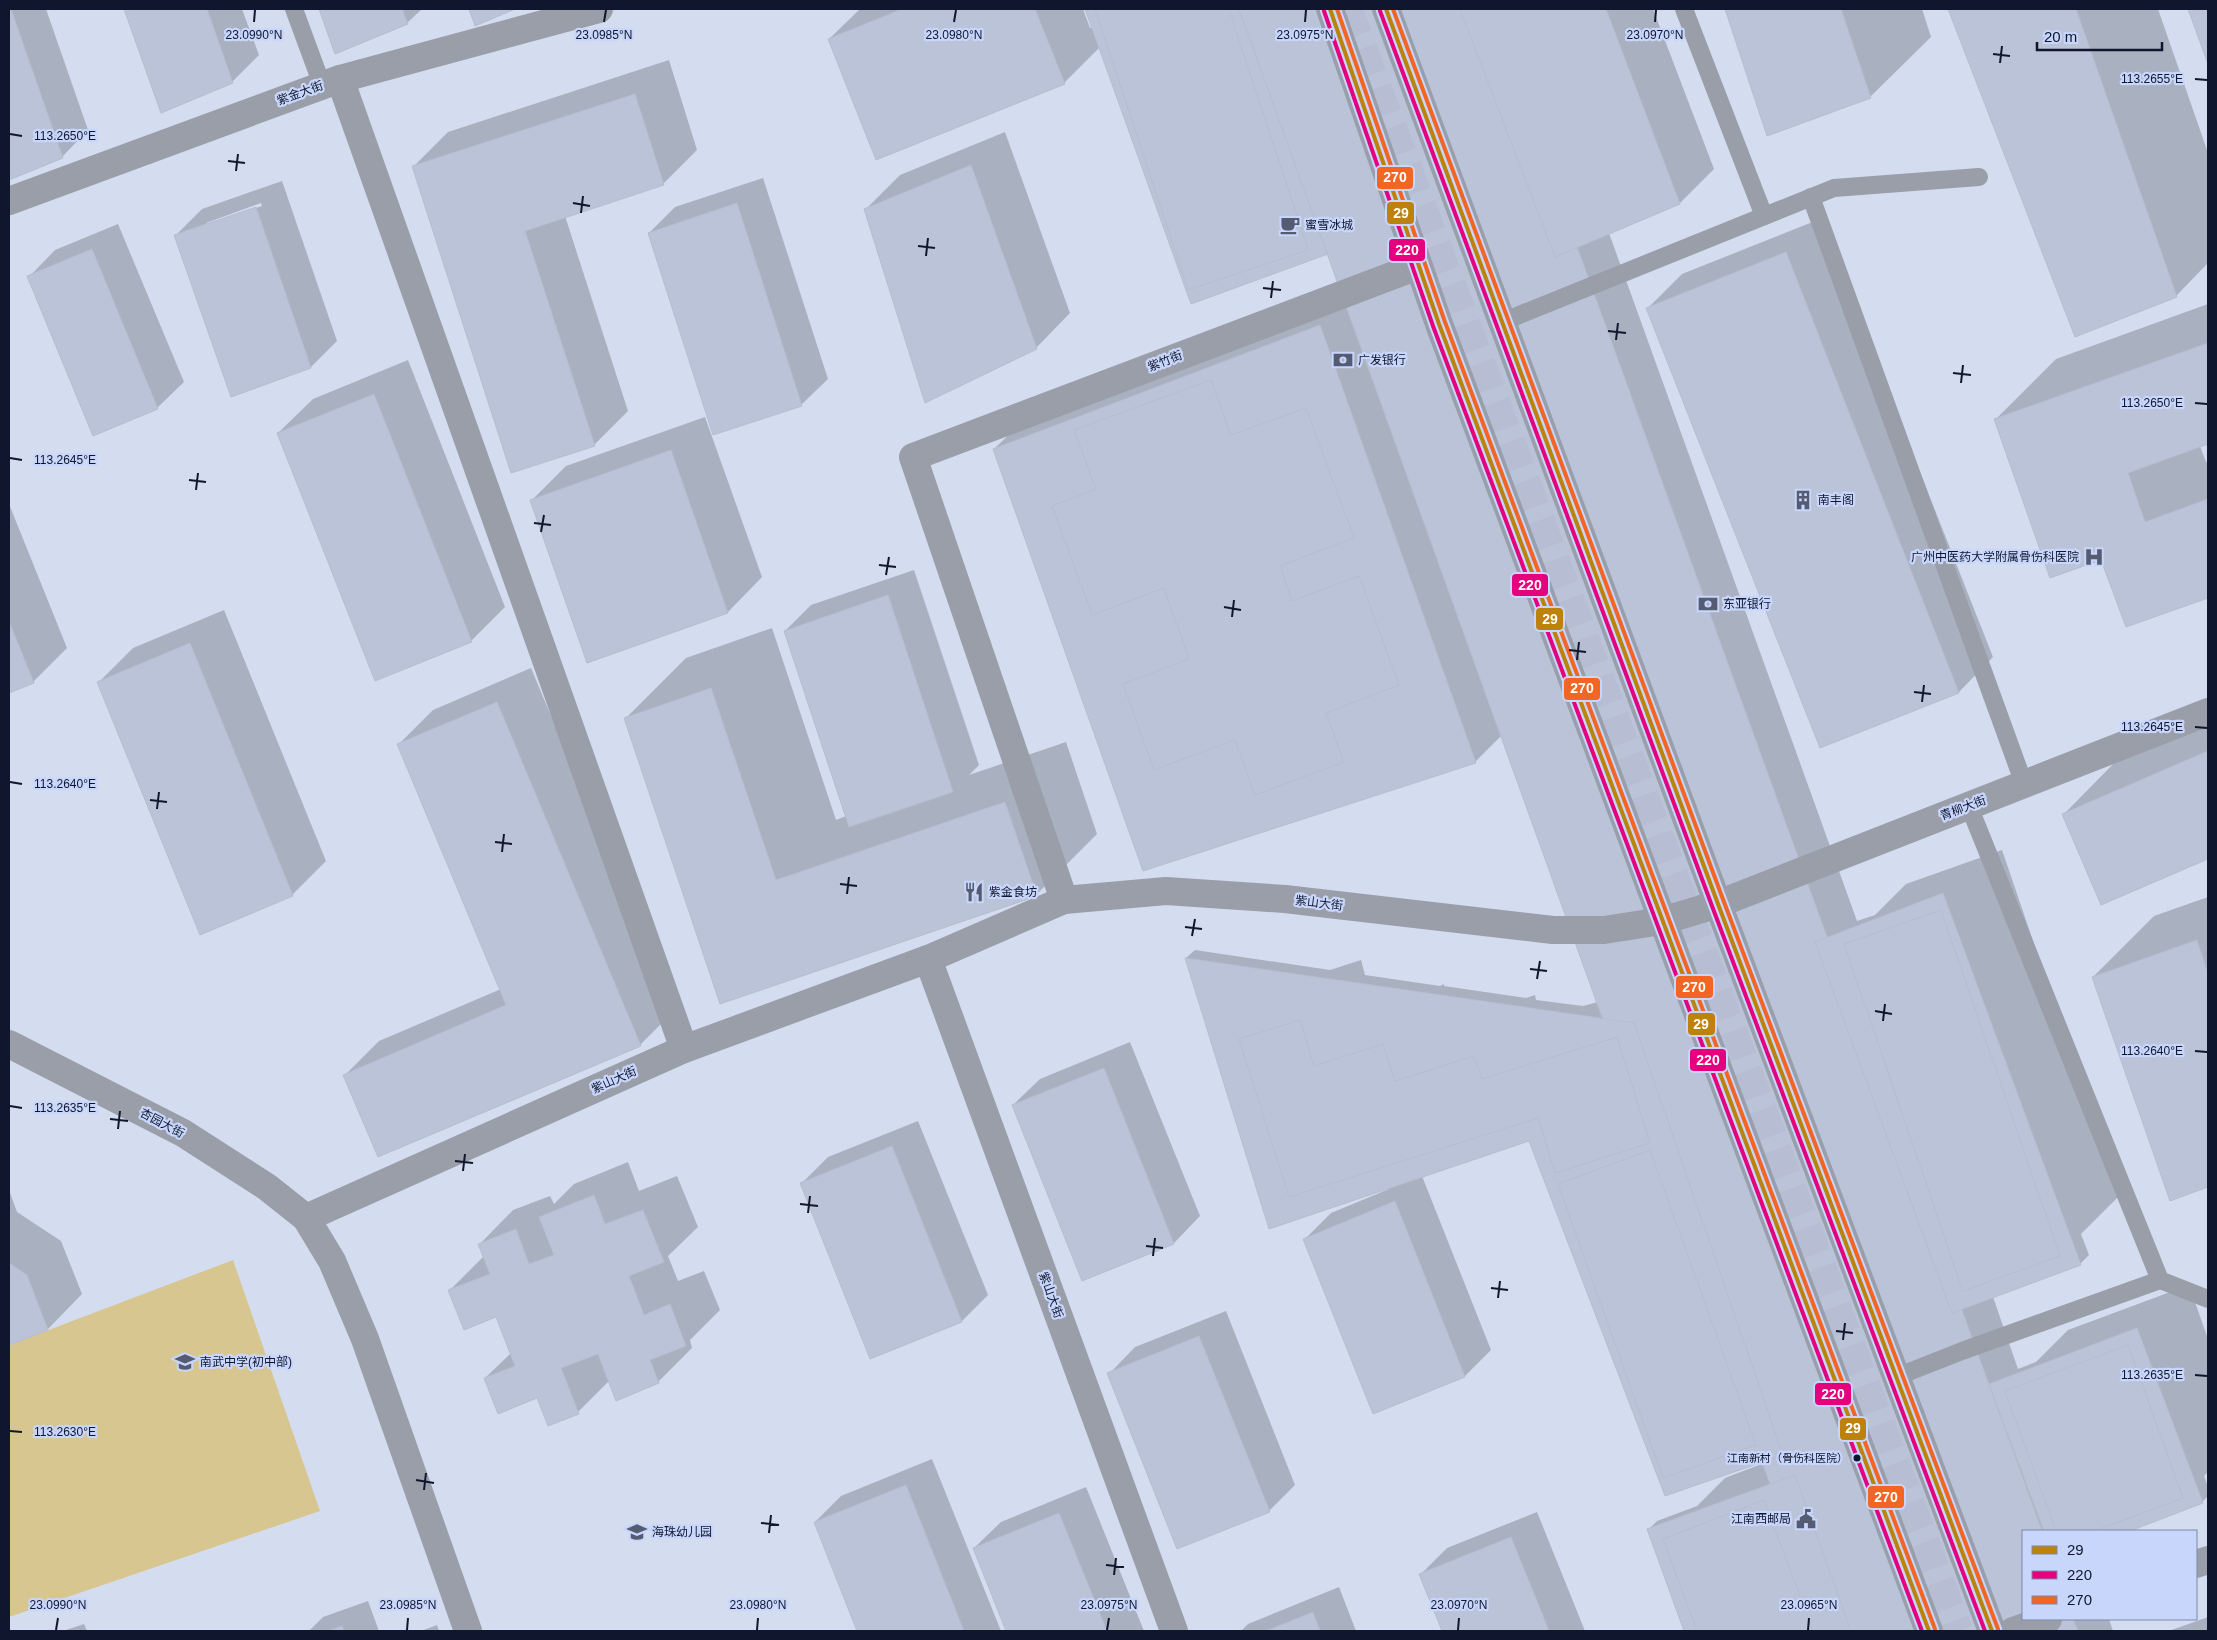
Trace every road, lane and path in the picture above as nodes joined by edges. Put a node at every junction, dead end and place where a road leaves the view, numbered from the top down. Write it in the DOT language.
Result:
graph roads {
  1 [pos="294,9"];
  2 [pos="599,9"];
  3 [pos="1330,9"];
  4 [pos="1386,9"];
  5 [pos="1684,9"];
  6 [pos="331,82"];
  7 [pos="1979,176"];
  8 [pos="1811,197"];
  9 [pos="9,200"];
  10 [pos="1764,216"];
  11 [pos="1418,266"];
  12 [pos="1502,322"];
  13 [pos="2208,712"];
  14 [pos="2024,784"];
  15 [pos="1968,806"];
  16 [pos="1064,900"];
  17 [pos="1718,904"];
  18 [pos="1662,921"];
  19 [pos="928,959"];
  20 [pos="9,1044"];
  21 [pos="684,1049"];
  22 [pos="306,1218"];
  23 [pos="2160,1280"];
  24 [pos="2208,1299"];
  25 [pos="1896,1377"];
  26 [pos="2045,1620"];
  27 [pos="468,1631"];
  28 [pos="1174,1631"];
  29 [pos="1929,1631"];
  30 [pos="1992,1631"];
  31 [pos="2013,1631"];
  1 -- 6 [label="lane"];
  2 -- 6 [label="street, 紫金大街"];
  3 -- 11 [label="main road"];
  4 -- 12 [label="main road"];
  5 -- 10 [label="lane"];
  6 -- 9 [label="street, 紫金大街"];
  6 -- 21 [label="street"];
  7 -- 8 [label="lane"];
  8 -- 10 [label="lane"];
  8 -- 14 [label="lane"];
  10 -- 12 [label="lane"];
  11 -- 16 [label="street, 紫竹街"];
  11 -- 18 [label="main road"];
  12 -- 17 [label="main road"];
  13 -- 14 [label="street, 青柳大街"];
  14 -- 15 [label="street, 青柳大街"];
  15 -- 17 [label="street, 青柳大街"];
  15 -- 23 [label="lane"];
  16 -- 18 [label="street, 紫山大街"];
  16 -- 19 [label="street, 紫山大街"];
  17 -- 18 [label="street, 紫山大街"];
  17 -- 25 [label="main road"];
  18 -- 29 [label="main road"];
  19 -- 21 [label="street, 紫山大街"];
  19 -- 28 [label="street, 紫山大街"];
  20 -- 22 [label="street, 杏园大街"];
  21 -- 22 [label="street, 紫山大街"];
  22 -- 27 [label="street"];
  23 -- 24 [label="lane"];
  23 -- 25 [label="lane"];
  25 -- 30 [label="main road"];
  26 -- 31 [label="street"];
}
